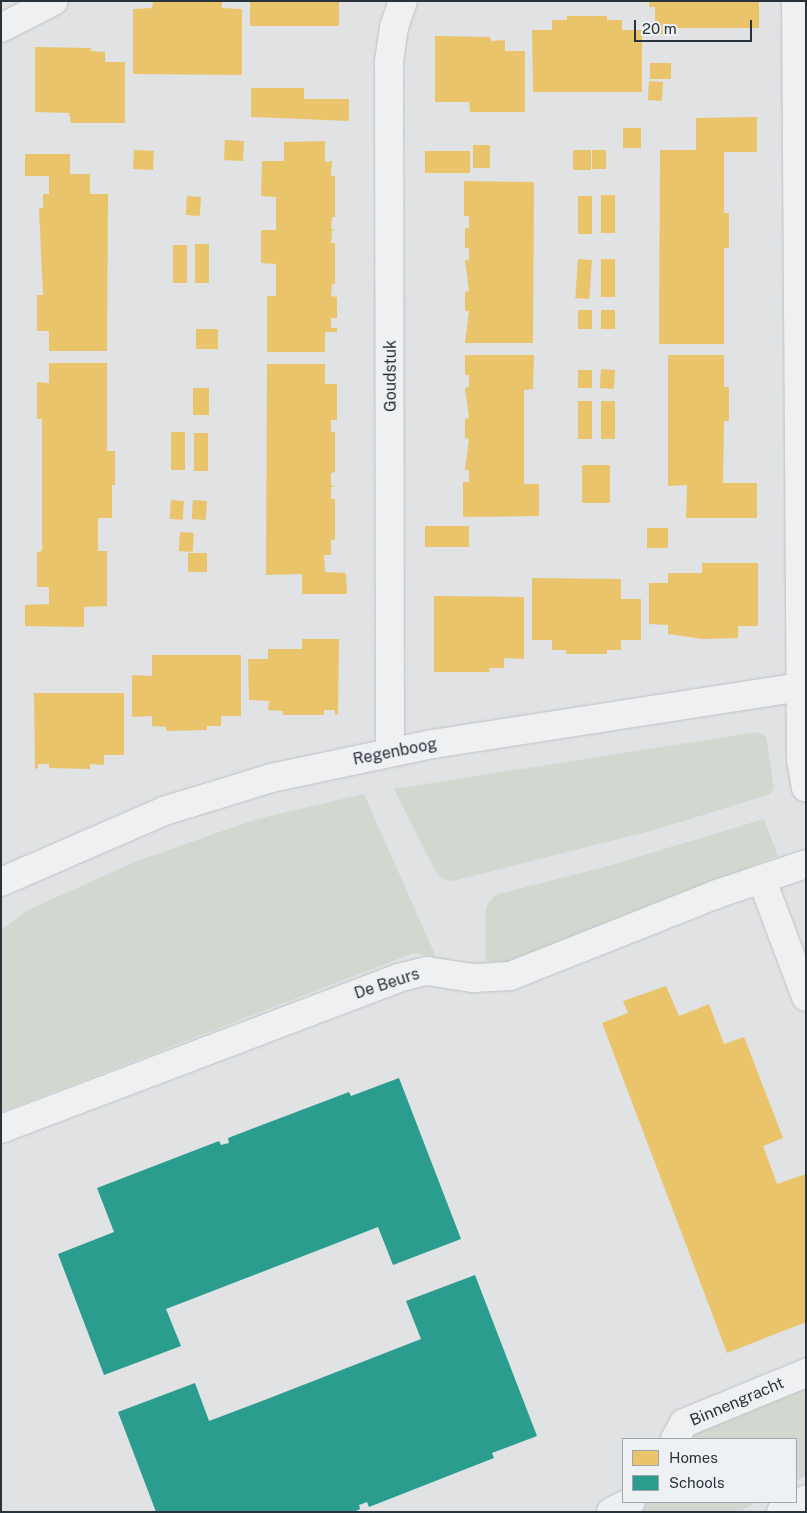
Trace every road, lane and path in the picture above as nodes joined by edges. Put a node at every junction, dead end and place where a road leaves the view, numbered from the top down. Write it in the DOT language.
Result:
graph roads {
  1 [pos="54,1"];
  2 [pos="403,1"];
  3 [pos="796,1"];
  4 [pos="1,28"];
  5 [pos="804,687"];
  6 [pos="390,752"];
  7 [pos="806,788"];
  8 [pos="806,864"];
  9 [pos="762,880"];
  10 [pos="1,882"];
  11 [pos="806,997"];
  12 [pos="1,1129"];
  13 [pos="806,1373"];
  14 [pos="676,1438"];
  15 [pos="806,1499"];
  16 [pos="629,1503"];
  17 [pos="611,1512"];
  18 [pos="781,1512"];
  1 -- 4 [label="street"];
  2 -- 6 [label="street, Goudstuk"];
  3 -- 5 [label="street"];
  5 -- 6 [label="street, Regenboog"];
  5 -- 7 [label="street"];
  6 -- 10 [label="street, Regenboog"];
  8 -- 9 [label="street, De Beurs"];
  9 -- 11 [label="street"];
  9 -- 12 [label="street, De Beurs"];
  13 -- 14 [label="street, Binnengracht"];
  15 -- 18 [label="street"];
  16 -- 17 [label="street"];
}
